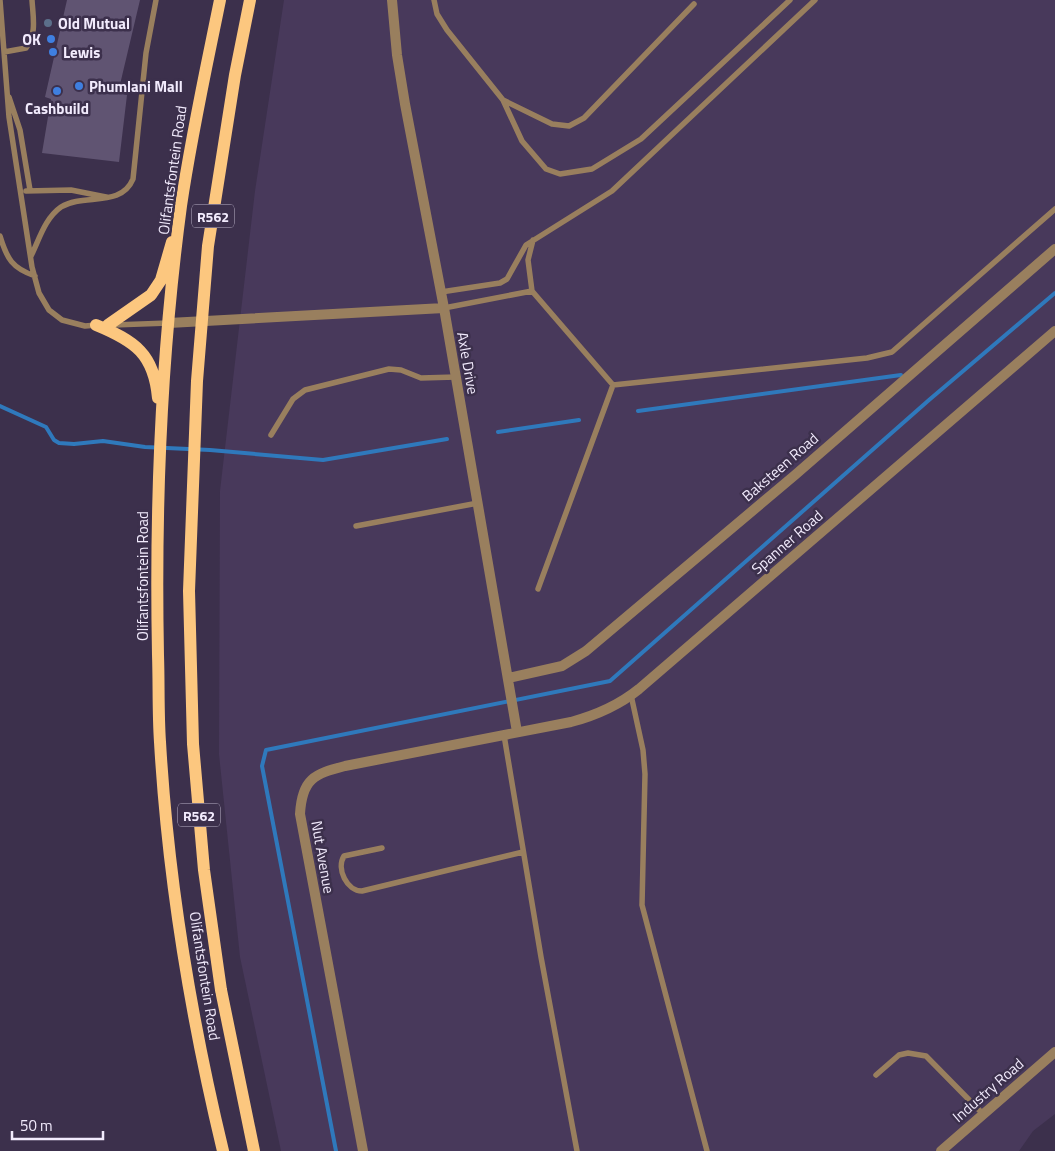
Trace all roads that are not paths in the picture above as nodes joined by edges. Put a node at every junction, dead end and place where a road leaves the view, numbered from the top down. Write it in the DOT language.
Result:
graph roads {
  1 [pos="0,0"];
  2 [pos="32,0"];
  3 [pos="156,0"];
  4 [pos="220,0"];
  5 [pos="250,0"];
  6 [pos="392,0"];
  7 [pos="434,0"];
  8 [pos="790,0"];
  9 [pos="815,0"];
  10 [pos="694,4"];
  11 [pos="4,52"];
  12 [pos="7,90"];
  13 [pos="503,100"];
  14 [pos="30,190"];
  15 [pos="20,192"];
  16 [pos="108,197"];
  17 [pos="181,208"];
  18 [pos="1055,209"];
  19 [pos="0,236"];
  20 [pos="533,240"];
  21 [pos="1055,249"];
  22 [pos="31,256"];
  23 [pos="35,276"];
  24 [pos="532,291"];
  25 [pos="440,292"];
  26 [pos="444,308"];
  27 [pos="202,319"];
  28 [pos="169,323"];
  29 [pos="102,325"];
  30 [pos="1055,331"];
  31 [pos="456,377"];
  32 [pos="613,385"];
  33 [pos="160,429"];
  34 [pos="272,435"];
  35 [pos="478,503"];
  36 [pos="356,526"];
  37 [pos="538,589"];
  38 [pos="508,678"];
  39 [pos="631,696"];
  40 [pos="517,732"];
  41 [pos="504,735"];
  42 [pos="382,848"];
  43 [pos="524,852"];
  44 [pos="1055,1052"];
  45 [pos="876,1074"];
  46 [pos="983,1114"];
  47 [pos="223,1151"];
  48 [pos="254,1151"];
  49 [pos="363,1151"];
  50 [pos="577,1151"];
  51 [pos="707,1151"];
  52 [pos="941,1151"];
  1 -- 11 [label="lane"];
  2 -- 11 [label="lane"];
  3 -- 16 [label="lane"];
  4 -- 17 [label="main road, Olifantsfontein Road / R562"];
  5 -- 27 [label="main road, Olifantsfontein Road / R562"];
  6 -- 25 [label="street, Axle Drive"];
  7 -- 13 [label="lane"];
  8 -- 13 [label="lane"];
  9 -- 20 [label="lane"];
  10 -- 13 [label="lane"];
  11 -- 12 [label="lane"];
  12 -- 14 [label="lane"];
  12 -- 15 [label="lane"];
  14 -- 15 [label="lane"];
  14 -- 16 [label="lane"];
  15 -- 22 [label="lane"];
  16 -- 22 [label="lane"];
  17 -- 28 [label="main road, Olifantsfontein Road / R562"];
  17 -- 29 [label="main road"];
  18 -- 32 [label="lane"];
  19 -- 23 [label="lane"];
  20 -- 24 [label="lane"];
  20 -- 25 [label="lane"];
  21 -- 38 [label="street, Baksteen Road"];
  22 -- 23 [label="lane"];
  23 -- 29 [label="lane"];
  24 -- 26 [label="lane"];
  24 -- 32 [label="lane"];
  25 -- 26 [label="street, Axle Drive"];
  26 -- 27 [label="street"];
  26 -- 31 [label="street, Axle Drive"];
  27 -- 28 [label="street"];
  27 -- 48 [label="main road, Olifantsfontein Road / R562"];
  28 -- 29 [label="lane"];
  28 -- 33 [label="main road, Olifantsfontein Road / R562"];
  29 -- 33 [label="main road"];
  30 -- 39 [label="street, Spanner Road"];
  31 -- 34 [label="lane"];
  31 -- 35 [label="street, Axle Drive"];
  32 -- 37 [label="lane"];
  33 -- 47 [label="main road, Olifantsfontein Road / R562"];
  35 -- 36 [label="lane"];
  35 -- 38 [label="street, Axle Drive"];
  38 -- 40 [label="street, Axle Drive"];
  39 -- 40 [label="street, Spanner Road"];
  39 -- 51 [label="lane"];
  40 -- 41 [label="street, Nut Avenue"];
  41 -- 43 [label="lane"];
  41 -- 49 [label="street, Nut Avenue"];
  42 -- 43 [label="lane"];
  43 -- 50 [label="lane"];
  44 -- 46 [label="street, Industry Road"];
  45 -- 46 [label="lane"];
  46 -- 52 [label="street, Industry Road"];
}
